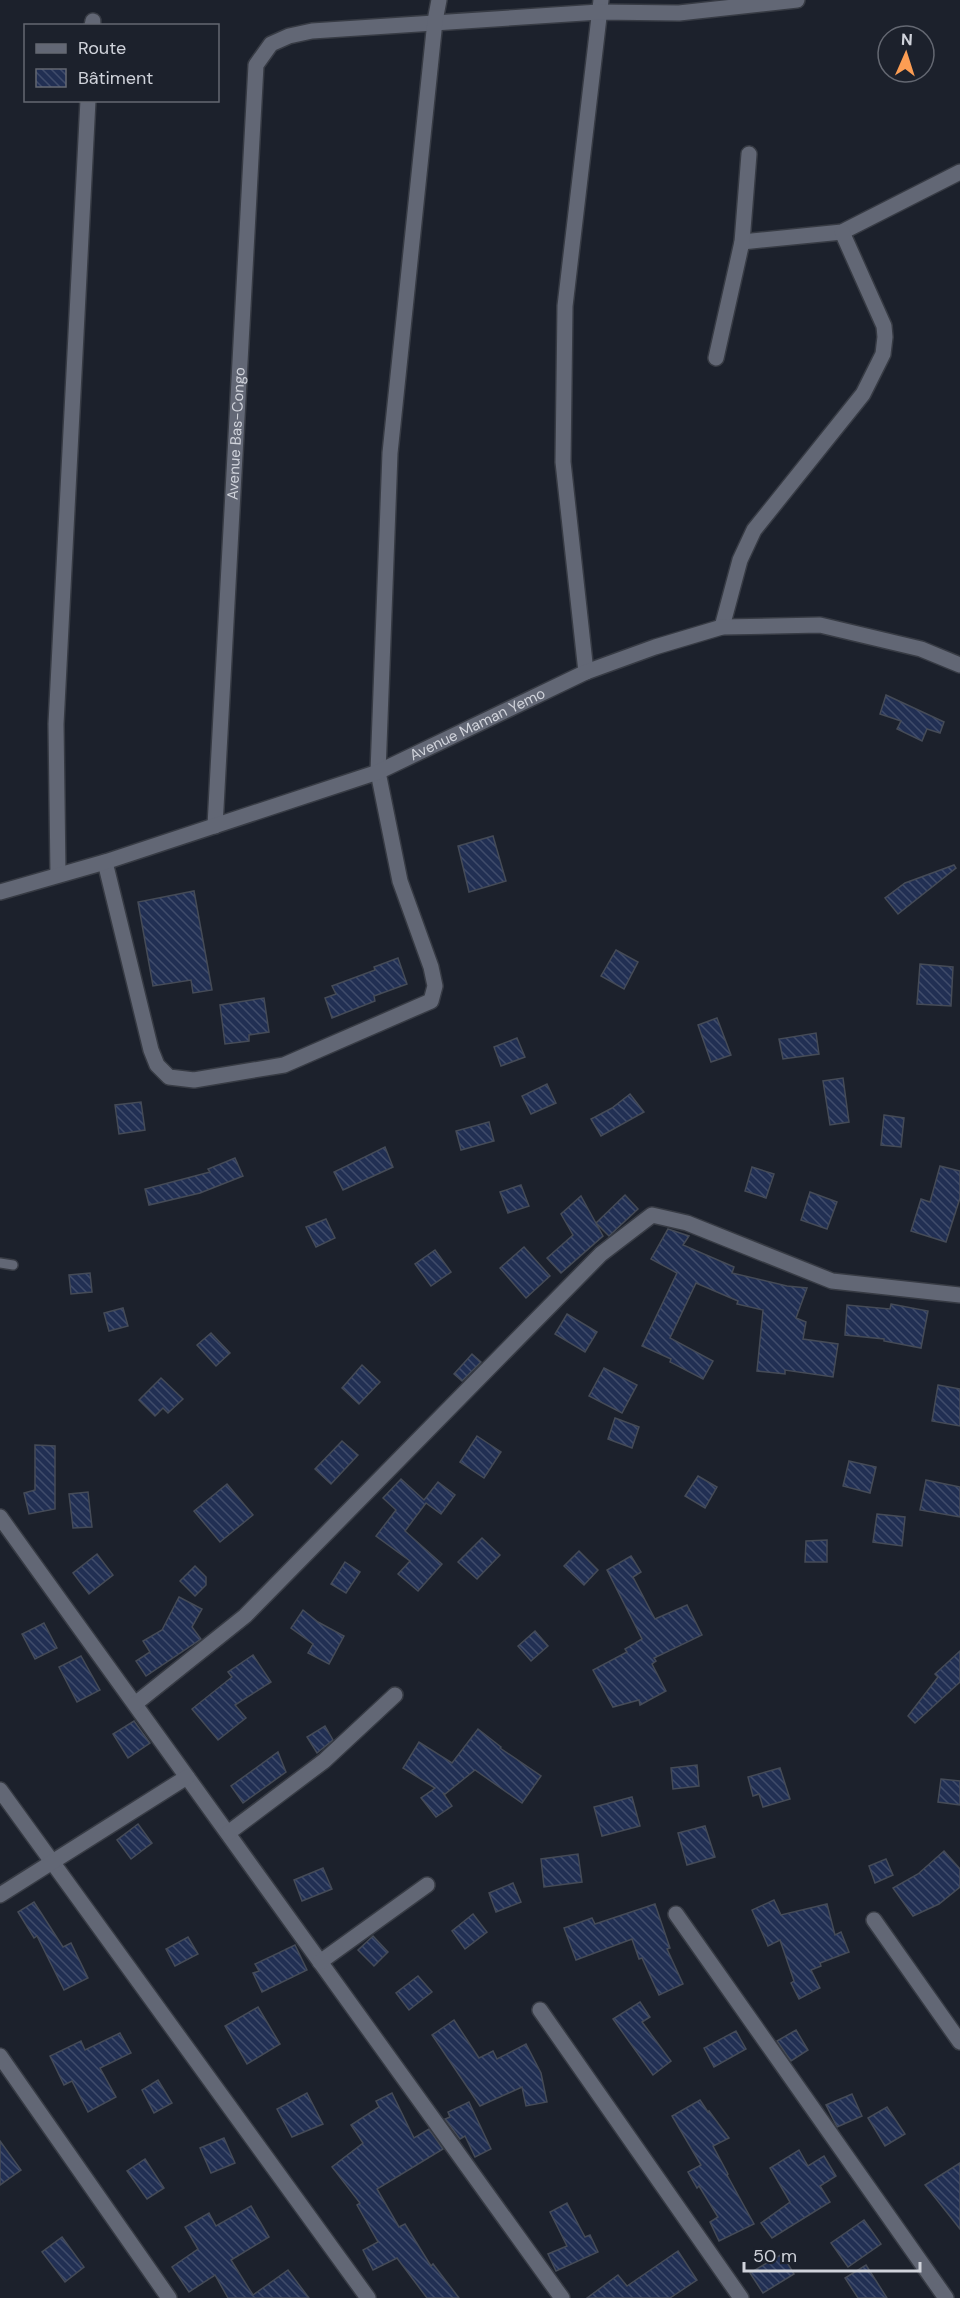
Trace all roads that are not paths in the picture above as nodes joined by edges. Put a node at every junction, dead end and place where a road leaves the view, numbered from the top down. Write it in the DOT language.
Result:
graph roads {
  1 [pos="439,0"];
  2 [pos="797,0"];
  3 [pos="600,6"];
  4 [pos="435,21"];
  5 [pos="88,102"];
  6 [pos="749,154"];
  7 [pos="960,172"];
  8 [pos="842,232"];
  9 [pos="742,242"];
  10 [pos="716,358"];
  11 [pos="722,627"];
  12 [pos="960,665"];
  13 [pos="586,672"];
  14 [pos="378,772"];
  15 [pos="215,826"];
  16 [pos="105,862"];
  17 [pos="58,874"];
  18 [pos="0,892"];
  19 [pos="0,1263"];
  20 [pos="13,1264"];
  21 [pos="960,1295"];
  22 [pos="0,1516"];
  23 [pos="395,1695"];
  24 [pos="135,1704"];
  25 [pos="187,1777"];
  26 [pos="0,1790"];
  27 [pos="228,1833"];
  28 [pos="51,1861"];
  29 [pos="427,1885"];
  30 [pos="0,1895"];
  31 [pos="676,1914"];
  32 [pos="873,1920"];
  33 [pos="320,1962"];
  34 [pos="540,2010"];
  35 [pos="960,2042"];
  36 [pos="0,2056"];
  37 [pos="169,2298"];
  38 [pos="368,2298"];
  39 [pos="562,2298"];
  40 [pos="741,2298"];
  41 [pos="946,2298"];
  1 -- 4 [label="street"];
  2 -- 3 [label="street"];
  3 -- 4 [label="street"];
  3 -- 13 [label="street"];
  4 -- 14 [label="street"];
  4 -- 15 [label="street, Avenue Bas-Congo"];
  5 -- 17 [label="street"];
  6 -- 9 [label="street"];
  7 -- 8 [label="street"];
  8 -- 9 [label="street"];
  8 -- 11 [label="street"];
  9 -- 10 [label="street"];
  11 -- 12 [label="street, Avenue Maman Yemo"];
  11 -- 13 [label="street, Avenue Maman Yemo"];
  13 -- 14 [label="street, Avenue Maman Yemo"];
  14 -- 15 [label="street, Avenue Maman Yemo"];
  14 -- 16 [label="street"];
  15 -- 16 [label="street, Avenue Maman Yemo"];
  16 -- 17 [label="street, Avenue Maman Yemo"];
  17 -- 18 [label="street, Avenue Maman Yemo"];
  19 -- 20 [label="lane"];
  21 -- 24 [label="street"];
  22 -- 24 [label="street"];
  23 -- 27 [label="street"];
  24 -- 25 [label="street"];
  25 -- 27 [label="street"];
  25 -- 28 [label="street"];
  26 -- 28 [label="street"];
  27 -- 33 [label="street"];
  28 -- 30 [label="street"];
  28 -- 38 [label="street"];
  29 -- 33 [label="street"];
  31 -- 41 [label="street"];
  32 -- 35 [label="street"];
  33 -- 39 [label="street"];
  34 -- 40 [label="street"];
  36 -- 37 [label="street"];
}
